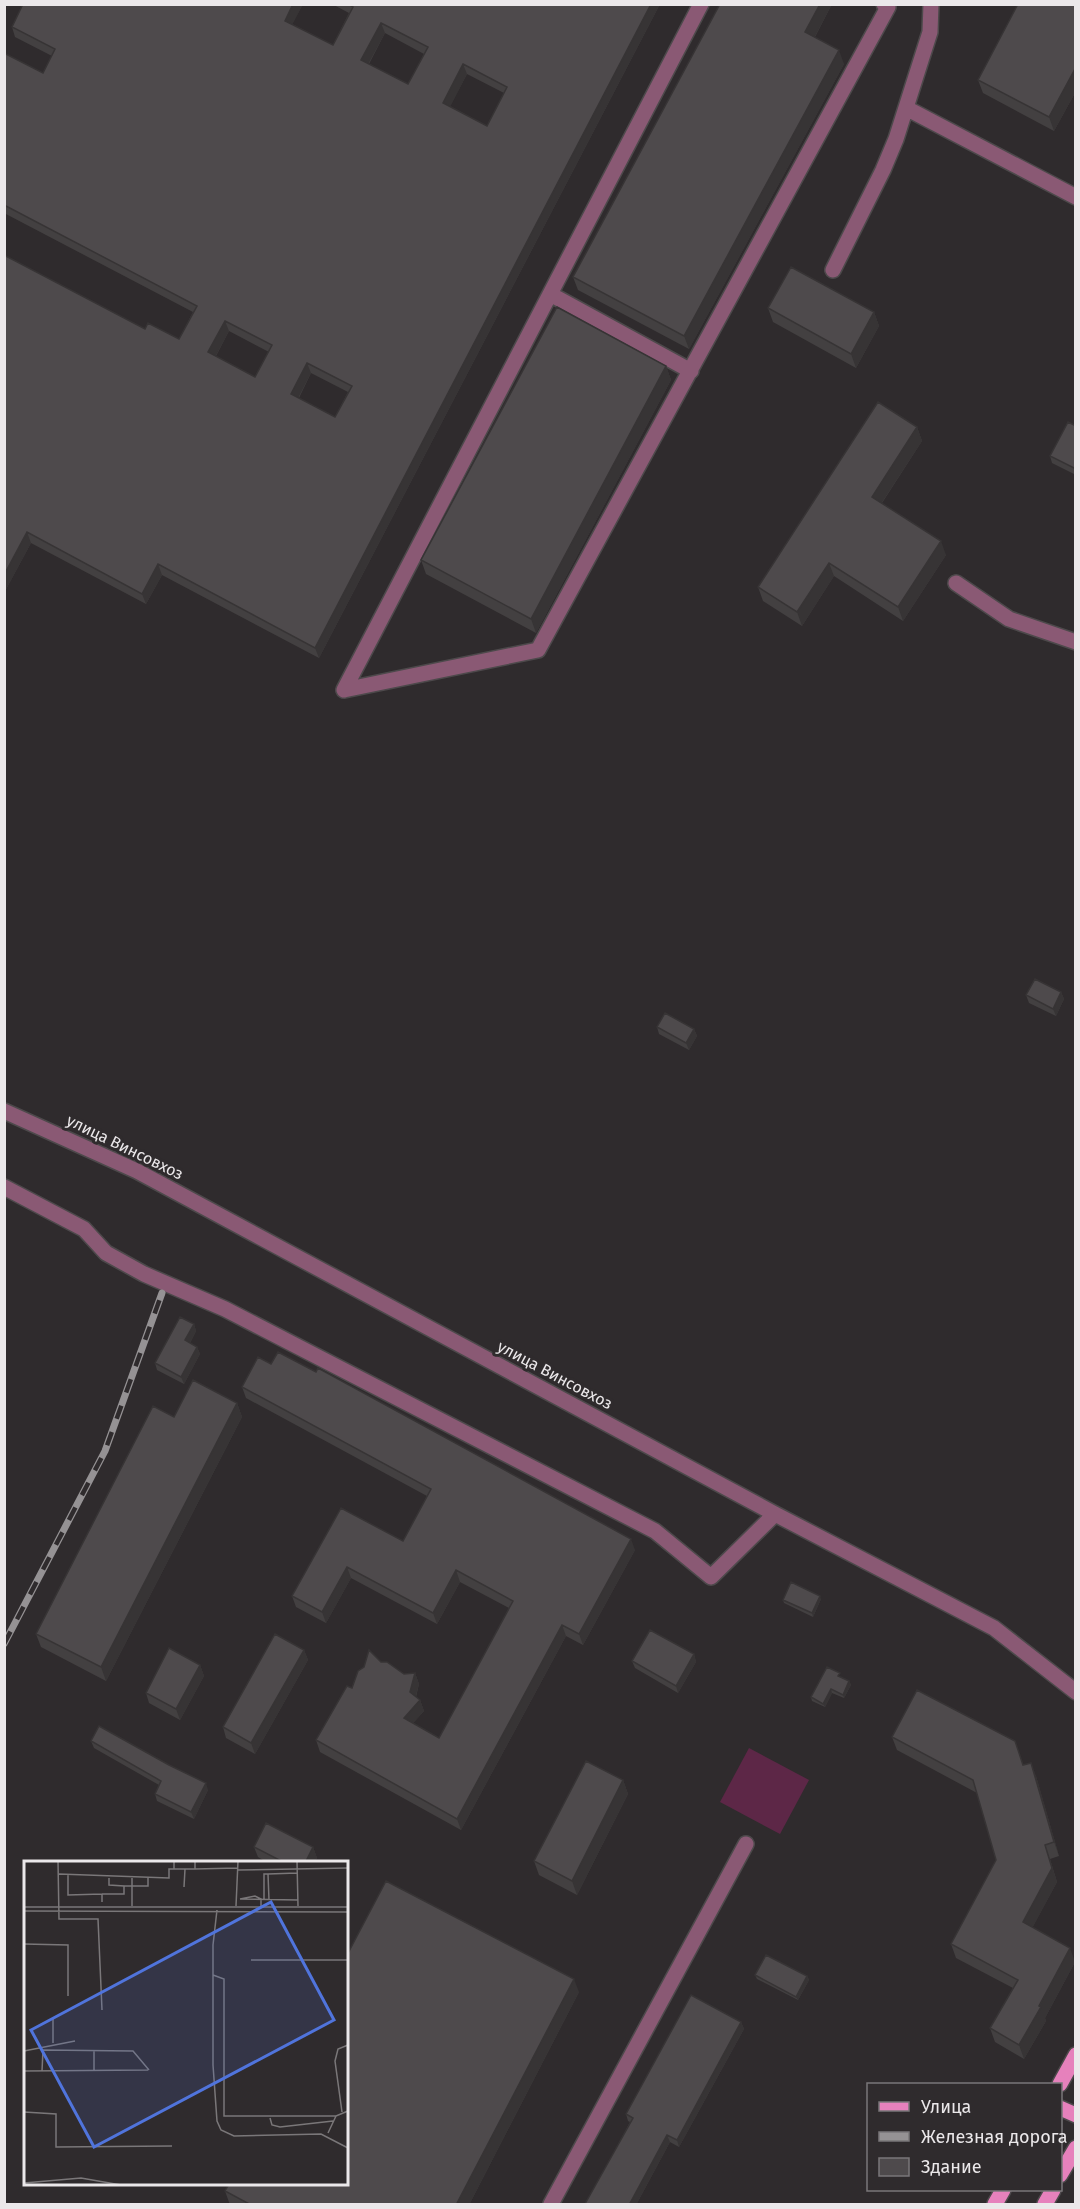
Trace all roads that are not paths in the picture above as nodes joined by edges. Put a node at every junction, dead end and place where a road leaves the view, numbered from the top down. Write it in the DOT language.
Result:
graph roads {
  1 [pos="701,4"];
  2 [pos="884,4"];
  3 [pos="931,4"];
  4 [pos="906,108"];
  5 [pos="1076,198"];
  6 [pos="834,270"];
  7 [pos="550,294"];
  8 [pos="691,371"];
  9 [pos="956,583"];
  10 [pos="1076,642"];
  11 [pos="4,1111"];
  12 [pos="4,1187"];
  13 [pos="775,1514"];
  14 [pos="1076,1692"];
  15 [pos="746,1844"];
  16 [pos="1076,2055"];
  17 [pos="1061,2083"];
  18 [pos="1062,2109"];
  19 [pos="1076,2115"];
  20 [pos="1076,2148"];
  21 [pos="1062,2172"];
  22 [pos="1003,2191"];
  23 [pos="1052,2191"];
  24 [pos="551,2205"];
  25 [pos="995,2205"];
  26 [pos="1045,2205"];
  1 -- 7 [label="street"];
  2 -- 8 [label="street"];
  3 -- 4 [label="street"];
  4 -- 5 [label="street"];
  4 -- 6 [label="street"];
  7 -- 8 [label="street"];
  7 -- 8 [label="street"];
  9 -- 10 [label="street"];
  11 -- 13 [label="street, улица Винсовхоз"];
  12 -- 13 [label="street"];
  13 -- 14 [label="street, улица Винсовхоз"];
  15 -- 24 [label="street"];
  16 -- 17 [label="main road"];
  18 -- 19 [label="main road"];
  20 -- 21 [label="main road"];
  22 -- 25 [label="main road"];
  23 -- 26 [label="main road"];
}
